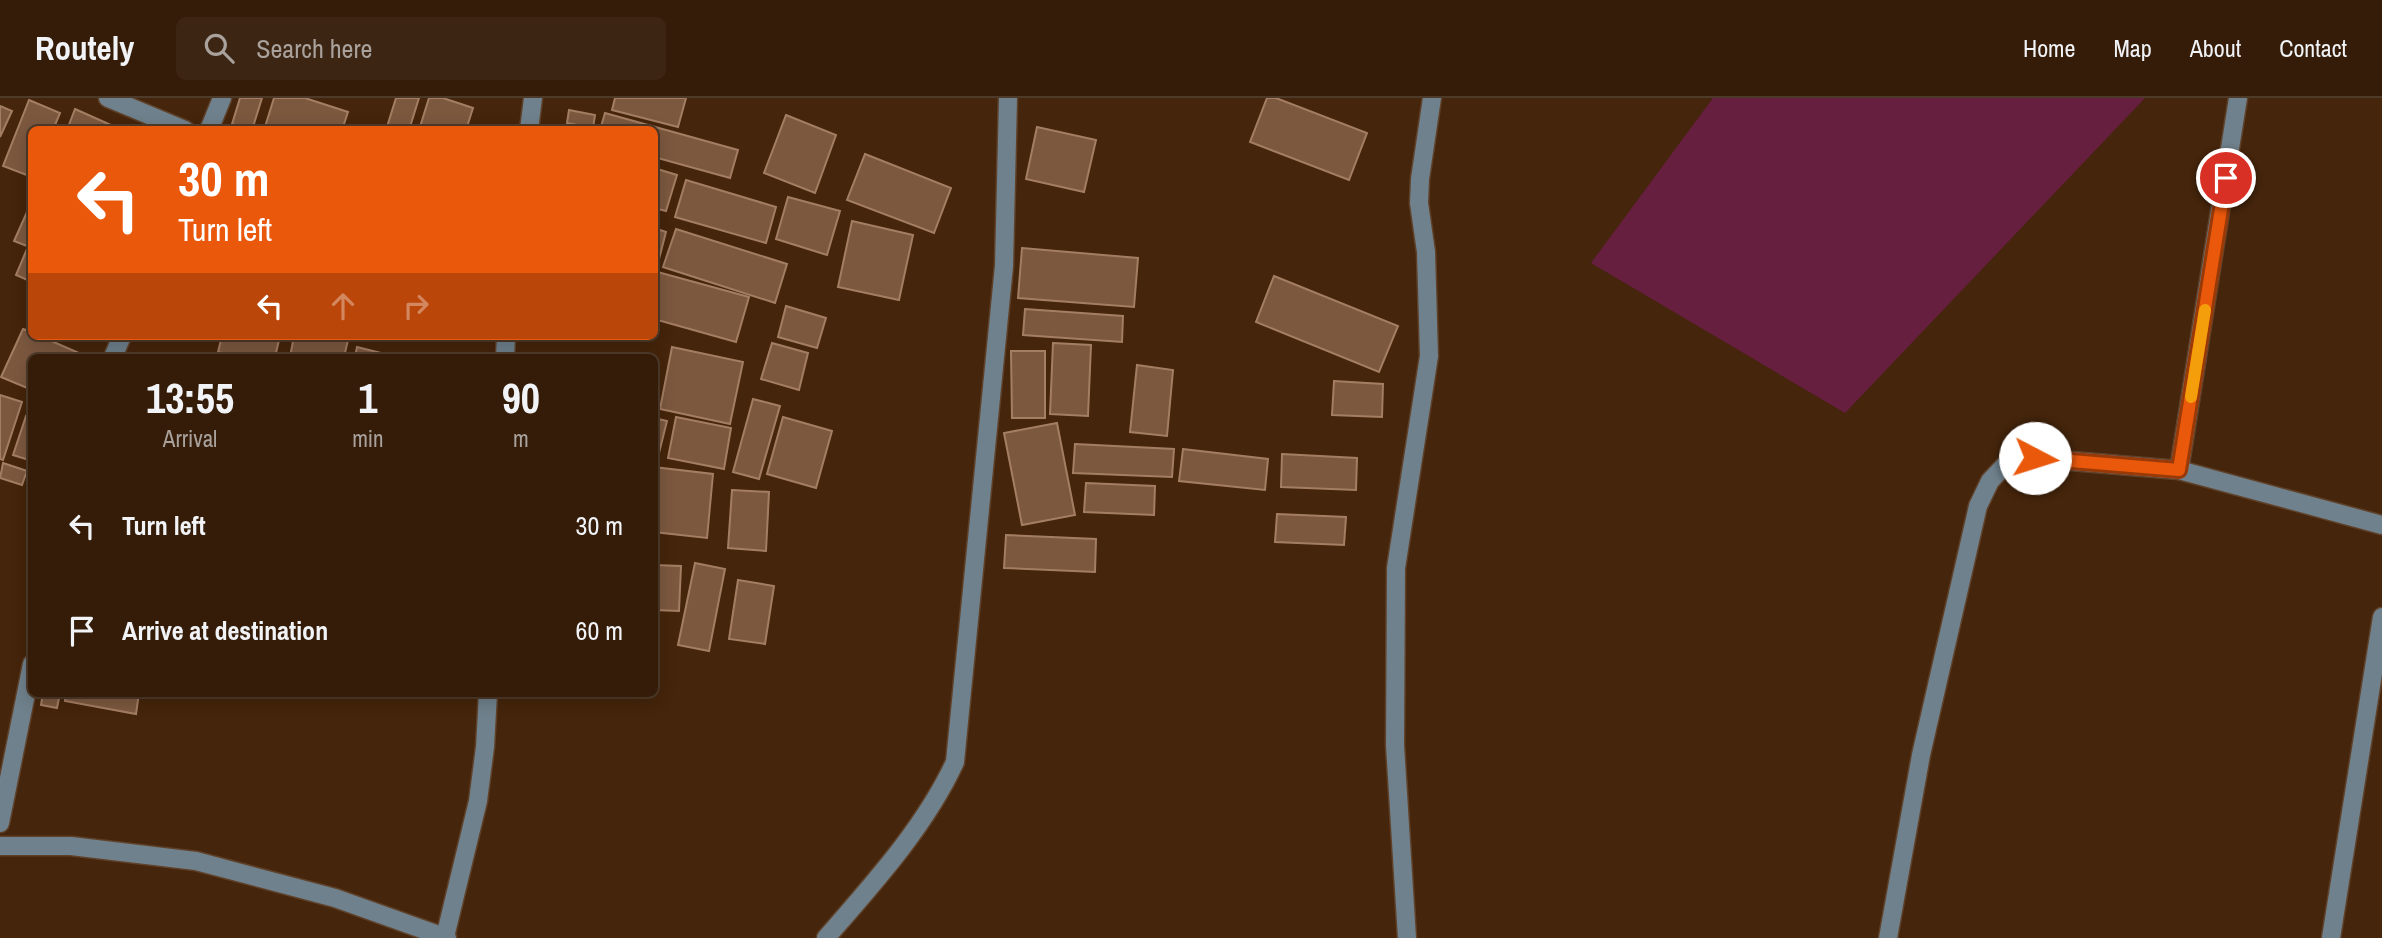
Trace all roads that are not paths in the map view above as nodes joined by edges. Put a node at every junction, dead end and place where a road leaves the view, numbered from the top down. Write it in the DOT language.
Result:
graph roads {
  1 [pos="108,98"];
  2 [pos="222,98"];
  3 [pos="533,98"];
  4 [pos="1008,98"];
  5 [pos="1432,98"];
  6 [pos="2238,98"];
  7 [pos="175,126"];
  8 [pos="211,126"];
  9 [pos="530,126"];
  10 [pos="2179,470"];
  11 [pos="2382,525"];
  12 [pos="2382,617"];
  13 [pos="28,684"];
  14 [pos="488,697"];
  15 [pos="0,823"];
  16 [pos="0,846"];
  17 [pos="446,937"];
  18 [pos="826,938"];
  19 [pos="1407,938"];
  20 [pos="1888,938"];
  21 [pos="2331,938"];
  1 -- 7 [label="street"];
  2 -- 8 [label="street"];
  3 -- 9 [label="street"];
  4 -- 18 [label="street"];
  5 -- 19 [label="street"];
  6 -- 10 [label="street"];
  10 -- 11 [label="street"];
  10 -- 20 [label="street"];
  12 -- 21 [label="street"];
  13 -- 15 [label="street"];
  14 -- 17 [label="street"];
  16 -- 17 [label="street"];
}
